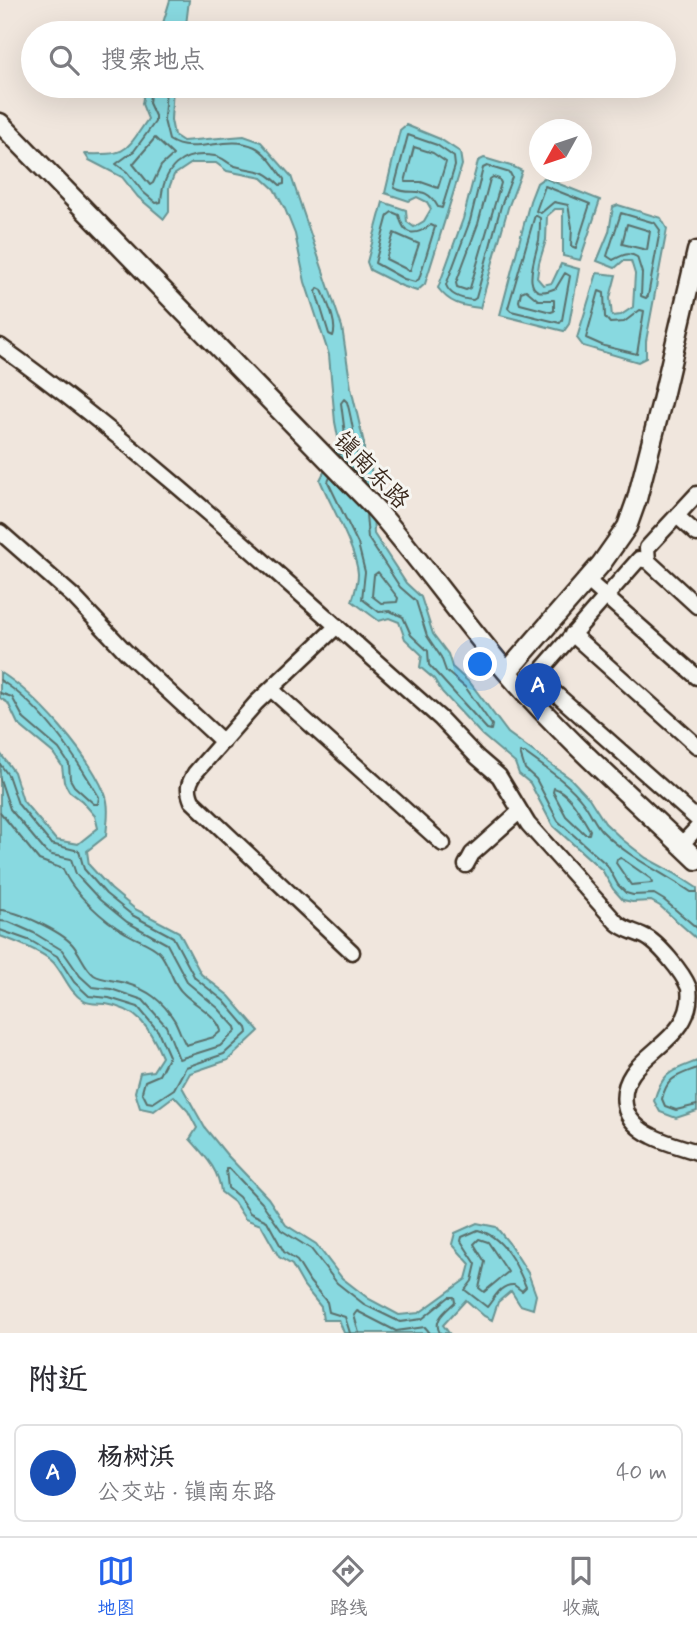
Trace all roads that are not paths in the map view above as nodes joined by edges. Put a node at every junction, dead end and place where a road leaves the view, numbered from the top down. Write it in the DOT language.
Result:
graph roads {
  1 [pos="0,123"];
  2 [pos="697,250"];
  3 [pos="0,346"];
  4 [pos="697,494"];
  5 [pos="677,516"];
  6 [pos="0,532"];
  7 [pos="697,534"];
  8 [pos="648,561"];
  9 [pos="587,580"];
  10 [pos="605,596"];
  11 [pos="697,606"];
  12 [pos="337,626"];
  13 [pos="572,634"];
  14 [pos="507,672"];
  15 [pos="697,677"];
  16 [pos="271,689"];
  17 [pos="223,741"];
  18 [pos="697,746"];
  19 [pos="519,813"];
  20 [pos="697,819"];
  21 [pos="697,828"];
  22 [pos="443,845"];
  23 [pos="681,845"];
  24 [pos="697,860"];
  25 [pos="466,865"];
  26 [pos="352,952"];
  27 [pos="697,1152"];
  1 -- 14 [label="street, 镇南东路"];
  2 -- 9 [label="street"];
  3 -- 12 [label="street"];
  4 -- 5 [label="street"];
  5 -- 7 [label="street"];
  5 -- 8 [label="street"];
  6 -- 17 [label="street"];
  8 -- 10 [label="street"];
  8 -- 11 [label="street"];
  9 -- 10 [label="street"];
  9 -- 14 [label="street"];
  10 -- 13 [label="street"];
  10 -- 15 [label="street"];
  12 -- 16 [label="street"];
  12 -- 19 [label="street"];
  13 -- 18 [label="street"];
  13 -- 20 [label="street"];
  14 -- 23 [label="street, 镇南东路"];
  16 -- 17 [label="street"];
  16 -- 22 [label="street"];
  17 -- 26 [label="street"];
  19 -- 25 [label="street"];
  19 -- 27 [label="street"];
  21 -- 23 [label="street"];
  23 -- 24 [label="street, 镇南东路"];
}
